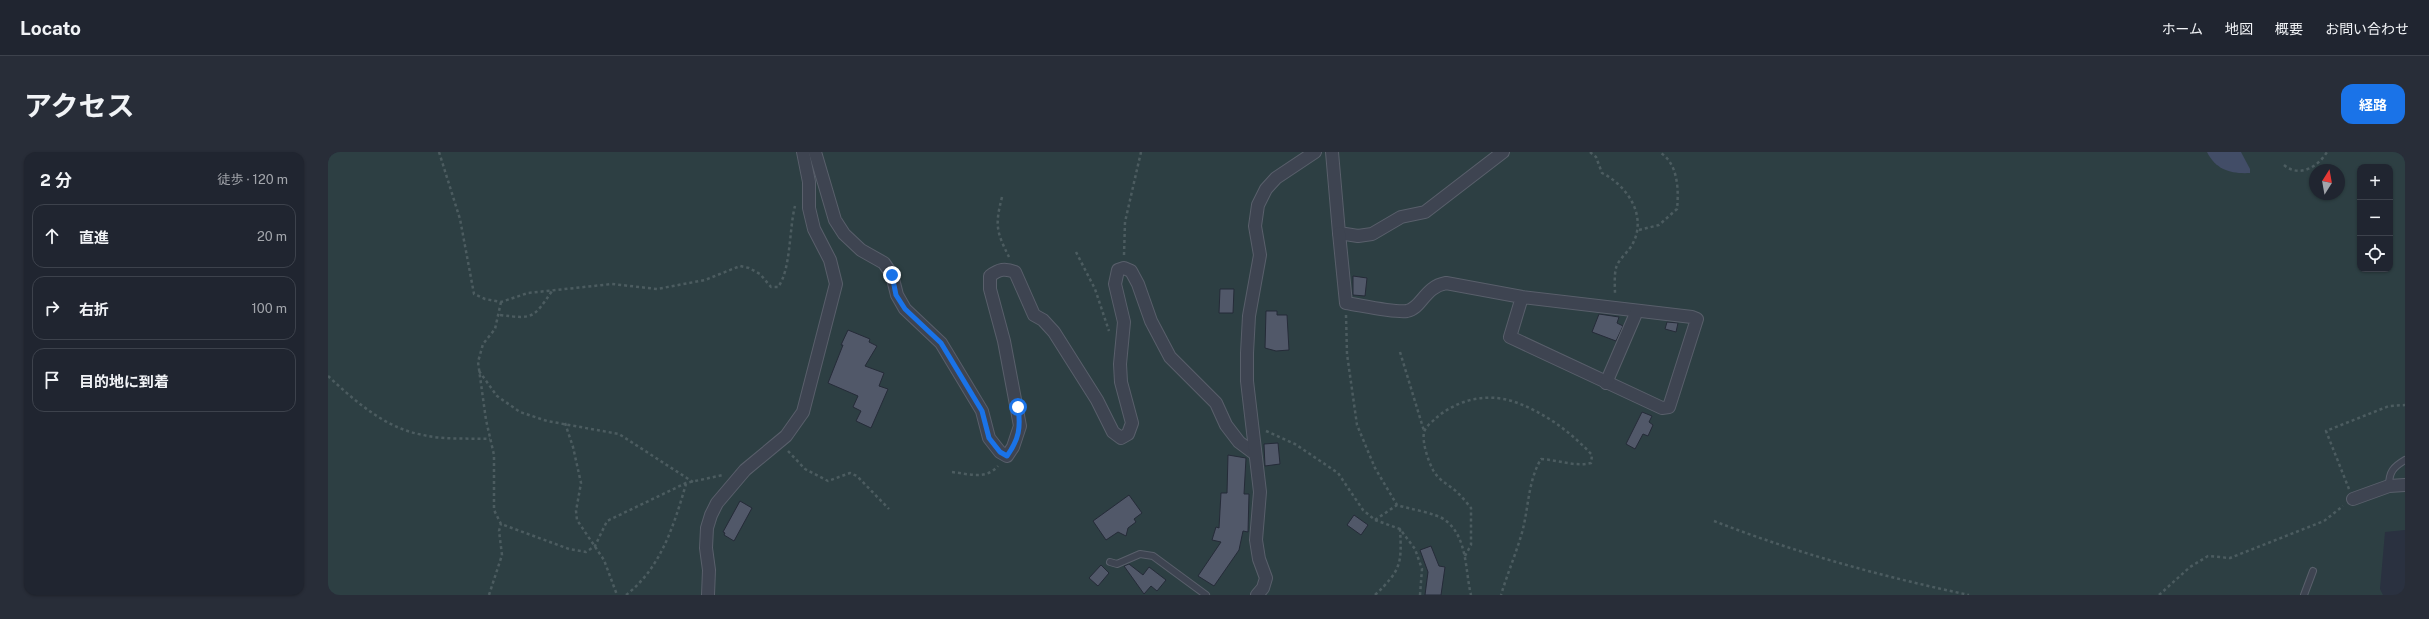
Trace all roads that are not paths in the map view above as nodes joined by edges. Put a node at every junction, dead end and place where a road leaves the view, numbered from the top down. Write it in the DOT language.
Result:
graph roads {
  1 [pos="804,152"];
  2 [pos="815,152"];
  3 [pos="1315,152"];
  4 [pos="1332,152"];
  5 [pos="1504,152"];
  6 [pos="1339,233"];
  7 [pos="1522,297"];
  8 [pos="1637,311"];
  9 [pos="1606,383"];
  10 [pos="1255,454"];
  11 [pos="2405,460"];
  12 [pos="2405,485"];
  13 [pos="2389,486"];
  14 [pos="2353,499"];
  15 [pos="1110,562"];
  16 [pos="2313,570"];
  17 [pos="708,595"];
  18 [pos="1206,595"];
  19 [pos="1257,595"];
  20 [pos="2304,595"];
  1 -- 17 [label="street"];
  2 -- 10 [label="street"];
  3 -- 10 [label="street"];
  4 -- 6 [label="street"];
  5 -- 6 [label="street"];
  6 -- 7 [label="street"];
  7 -- 8 [label="street"];
  7 -- 9 [label="street"];
  8 -- 9 [label="street"];
  8 -- 9 [label="street"];
  10 -- 19 [label="street"];
  11 -- 13 [label="lane"];
  12 -- 13 [label="street"];
  13 -- 14 [label="street"];
  15 -- 18 [label="lane"];
  16 -- 20 [label="lane"];
}
